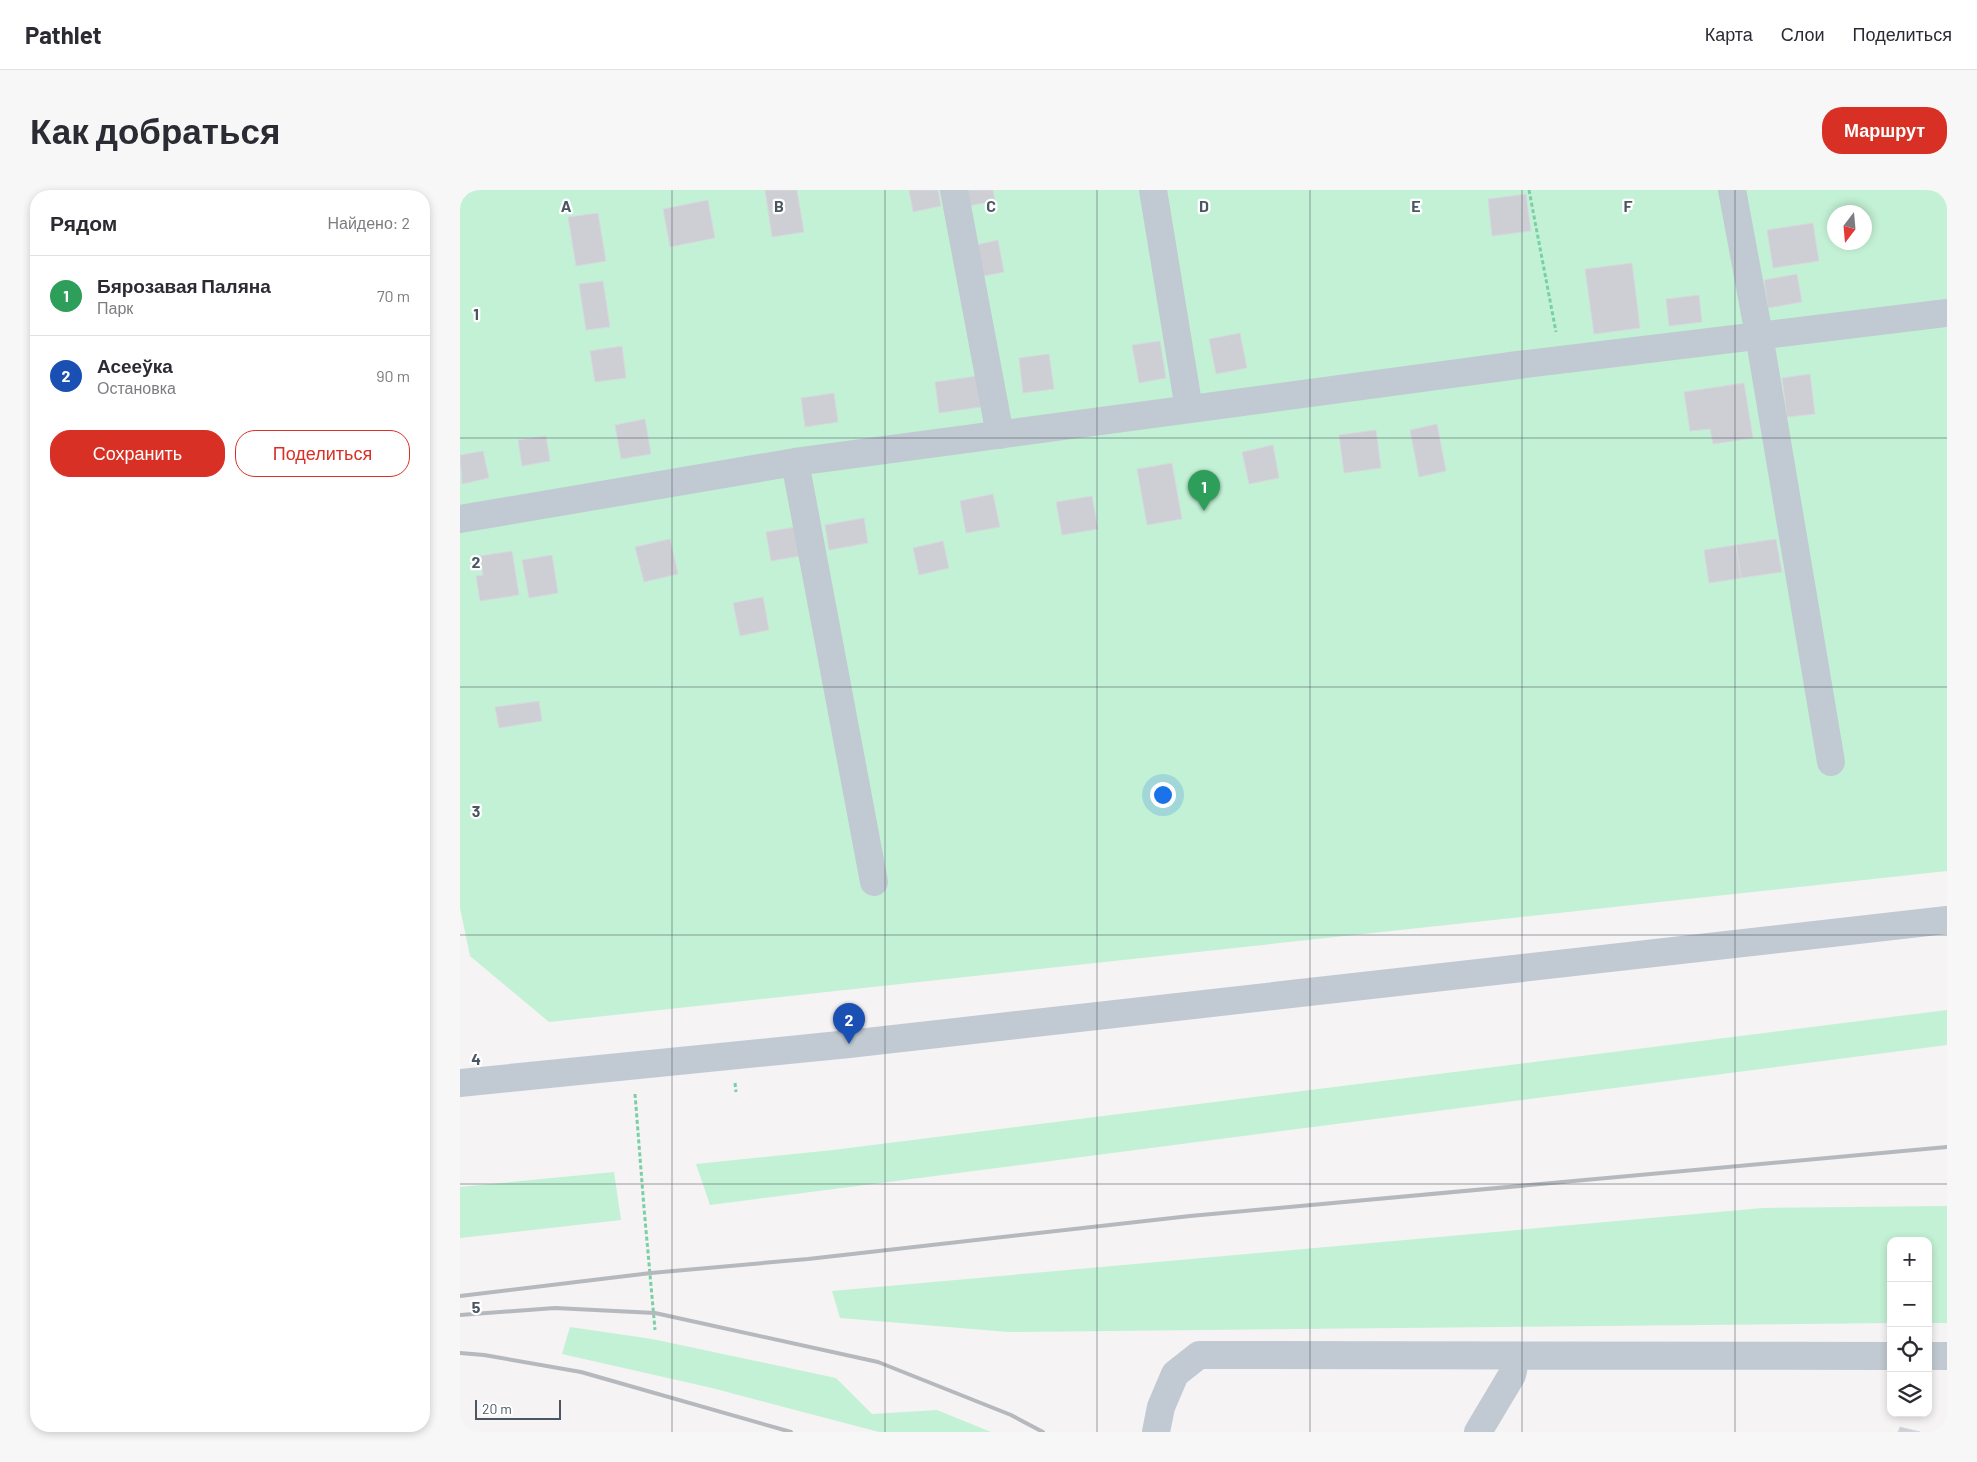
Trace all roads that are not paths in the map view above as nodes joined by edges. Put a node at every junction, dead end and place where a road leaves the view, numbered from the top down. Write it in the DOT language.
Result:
graph roads {
  1 [pos="954,190"];
  2 [pos="1153,190"];
  3 [pos="1732,190"];
  4 [pos="1947,313"];
  5 [pos="1759,336"];
  6 [pos="1189,409"];
  7 [pos="1000,435"];
  8 [pos="795,462"];
  9 [pos="460,519"];
  10 [pos="1832,762"];
  11 [pos="874,882"];
  12 [pos="1947,920"];
  13 [pos="460,1083"];
  14 [pos="1887,1356"];
  15 [pos="1932,1356"];
  16 [pos="1947,1356"];
  17 [pos="1516,1357"];
  18 [pos="1156,1432"];
  19 [pos="1478,1432"];
  1 -- 7 [label="street"];
  2 -- 6 [label="street"];
  3 -- 5 [label="street"];
  4 -- 5 [label="street"];
  5 -- 6 [label="street"];
  5 -- 10 [label="street"];
  6 -- 7 [label="street"];
  7 -- 8 [label="street"];
  8 -- 9 [label="street"];
  8 -- 11 [label="street"];
  12 -- 13 [label="street"];
  14 -- 17 [label="street"];
  15 -- 16 [label="street"];
  17 -- 18 [label="street"];
  17 -- 19 [label="street"];
}
